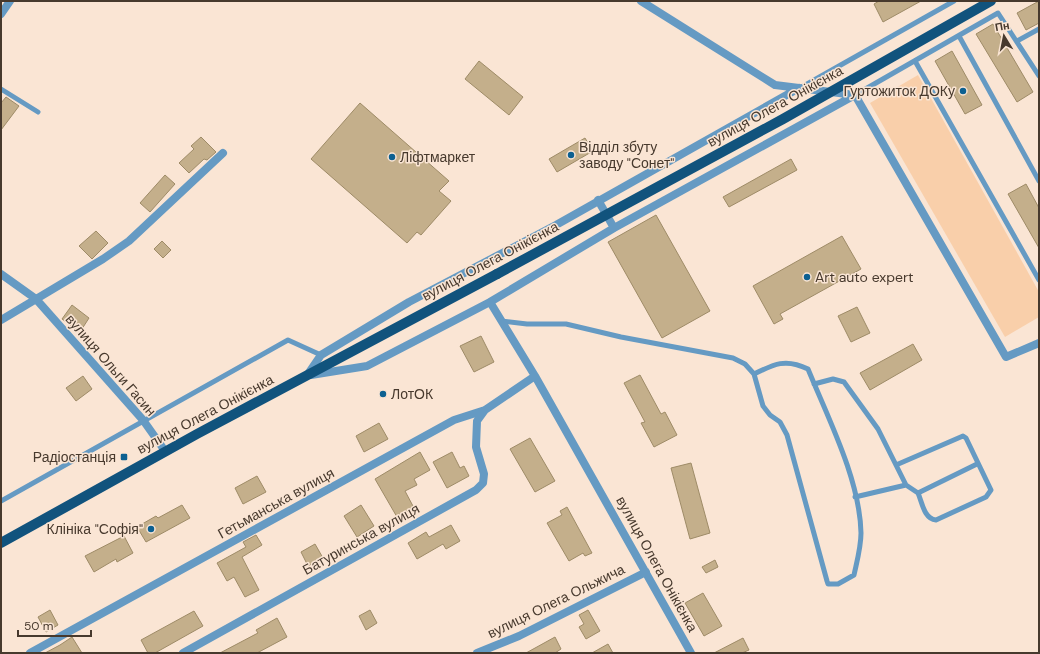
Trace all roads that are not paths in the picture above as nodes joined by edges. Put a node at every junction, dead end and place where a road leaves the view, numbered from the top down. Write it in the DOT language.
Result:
graph roads {
  1 [pos="10,1"];
  2 [pos="641,1"];
  3 [pos="954,1"];
  4 [pos="991,1"];
  5 [pos="1,14"];
  6 [pos="1039,29"];
  7 [pos="958,36"];
  8 [pos="1017,41"];
  9 [pos="915,61"];
  10 [pos="1039,76"];
  11 [pos="799,88"];
  12 [pos="1,89"];
  13 [pos="855,95"];
  14 [pos="38,112"];
  15 [pos="223,153"];
  16 [pos="1039,181"];
  17 [pos="598,200"];
  18 [pos="614,228"];
  19 [pos="1,274"];
  20 [pos="1039,280"];
  21 [pos="36,299"];
  22 [pos="490,302"];
  23 [pos="1,320"];
  24 [pos="501,321"];
  25 [pos="1039,343"];
  26 [pos="320,355"];
  27 [pos="754,374"];
  28 [pos="307,376"];
  29 [pos="535,376"];
  30 [pos="814,384"];
  31 [pos="485,410"];
  32 [pos="143,420"];
  33 [pos="165,451"];
  34 [pos="978,464"];
  35 [pos="896,465"];
  36 [pos="906,485"];
  37 [pos="918,493"];
  38 [pos="855,497"];
  39 [pos="1,501"];
  40 [pos="1,543"];
  41 [pos="646,572"];
  42 [pos="30,653"];
  43 [pos="183,653"];
  44 [pos="477,653"];
  45 [pos="691,653"];
  1 -- 5 [label="street"];
  2 -- 11 [label="street"];
  3 -- 11 [label="lane"];
  4 -- 28 [label="main road, вулиця Олега Онікієнка, bridge"];
  6 -- 8 [label="lane"];
  7 -- 8 [label="lane"];
  7 -- 9 [label="lane"];
  7 -- 16 [label="lane"];
  8 -- 10 [label="lane"];
  9 -- 13 [label="lane"];
  9 -- 20 [label="lane"];
  11 -- 13 [label="street"];
  11 -- 17 [label="street"];
  12 -- 14 [label="lane"];
  13 -- 18 [label="street"];
  13 -- 25 [label="street"];
  15 -- 21 [label="street"];
  17 -- 18 [label="street"];
  17 -- 26 [label="street"];
  18 -- 22 [label="street"];
  19 -- 21 [label="street, вулиця Ольги Гасин"];
  21 -- 23 [label="street"];
  21 -- 32 [label="street, вулиця Ольги Гасин"];
  22 -- 24 [label="street, вулиця Олега Онікієнка"];
  22 -- 28 [label="street"];
  24 -- 27 [label="lane"];
  24 -- 29 [label="street, вулиця Олега Онікієнка"];
  26 -- 28 [label="street"];
  26 -- 32 [label="lane"];
  27 -- 30 [label="lane"];
  27 -- 38 [label="lane"];
  28 -- 33 [label="main road, вулиця Олега Онікієнка"];
  29 -- 31 [label="street, Гетьманська вулиця"];
  29 -- 41 [label="street, вулиця Олега Онікієнка"];
  30 -- 35 [label="lane"];
  30 -- 38 [label="lane"];
  31 -- 42 [label="street, Гетьманська вулиця"];
  31 -- 43 [label="street, Батуринська вулиця"];
  32 -- 33 [label="street, вулиця Ольги Гасин"];
  32 -- 39 [label="lane"];
  33 -- 40 [label="main road, вулиця Олега Онікієнка"];
  34 -- 35 [label="lane"];
  34 -- 37 [label="lane"];
  34 -- 37 [label="lane"];
  35 -- 36 [label="lane"];
  36 -- 37 [label="lane"];
  36 -- 38 [label="lane"];
  41 -- 44 [label="street, вулиця Олега Ольжича"];
  41 -- 45 [label="street, вулиця Олега Онікієнка"];
}
